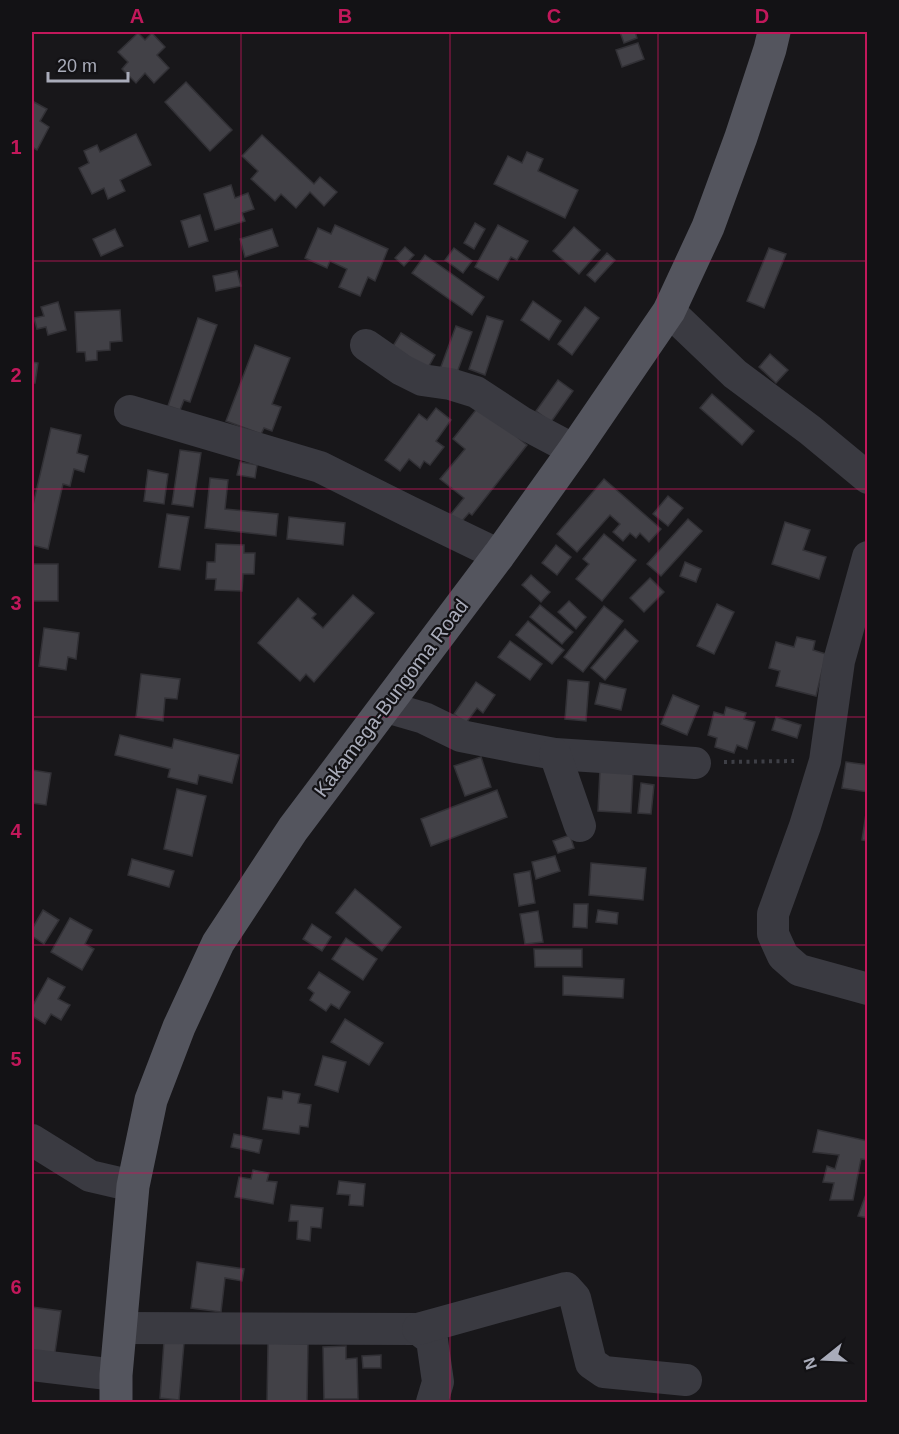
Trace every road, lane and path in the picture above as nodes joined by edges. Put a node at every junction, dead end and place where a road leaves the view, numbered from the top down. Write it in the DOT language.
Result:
graph roads {
  1 [pos="774,32"];
  2 [pos="669,311"];
  3 [pos="366,345"];
  4 [pos="130,411"];
  5 [pos="574,450"];
  6 [pos="867,478"];
  7 [pos="499,555"];
  8 [pos="867,557"];
  9 [pos="386,707"];
  10 [pos="555,754"];
  11 [pos="825,762"];
  12 [pos="695,763"];
  13 [pos="580,825"];
  14 [pos="867,989"];
  15 [pos="32,1140"];
  16 [pos="133,1186"];
  17 [pos="120,1328"];
  18 [pos="418,1329"];
  19 [pos="32,1365"];
  20 [pos="686,1380"];
  21 [pos="116,1389"];
  22 [pos="432,1402"];
  1 -- 2 [label="main road, Kakamega-Bungoma Road"];
  2 -- 5 [label="main road, Kakamega-Bungoma Road"];
  2 -- 6 [label="street"];
  3 -- 5 [label="street"];
  4 -- 7 [label="street"];
  5 -- 7 [label="main road, Kakamega-Bungoma Road"];
  7 -- 9 [label="main road, Kakamega-Bungoma Road"];
  8 -- 11 [label="street"];
  9 -- 10 [label="street"];
  9 -- 16 [label="main road, Kakamega-Bungoma Road"];
  10 -- 12 [label="street"];
  10 -- 13 [label="street"];
  11 -- 12 [label="path"];
  11 -- 14 [label="street"];
  15 -- 16 [label="street"];
  16 -- 17 [label="main road, Kakamega-Bungoma Road"];
  17 -- 18 [label="street"];
  17 -- 21 [label="main road, Kakamega-Bungoma Road"];
  18 -- 20 [label="street"];
  18 -- 22 [label="street"];
  19 -- 21 [label="street"];
}
